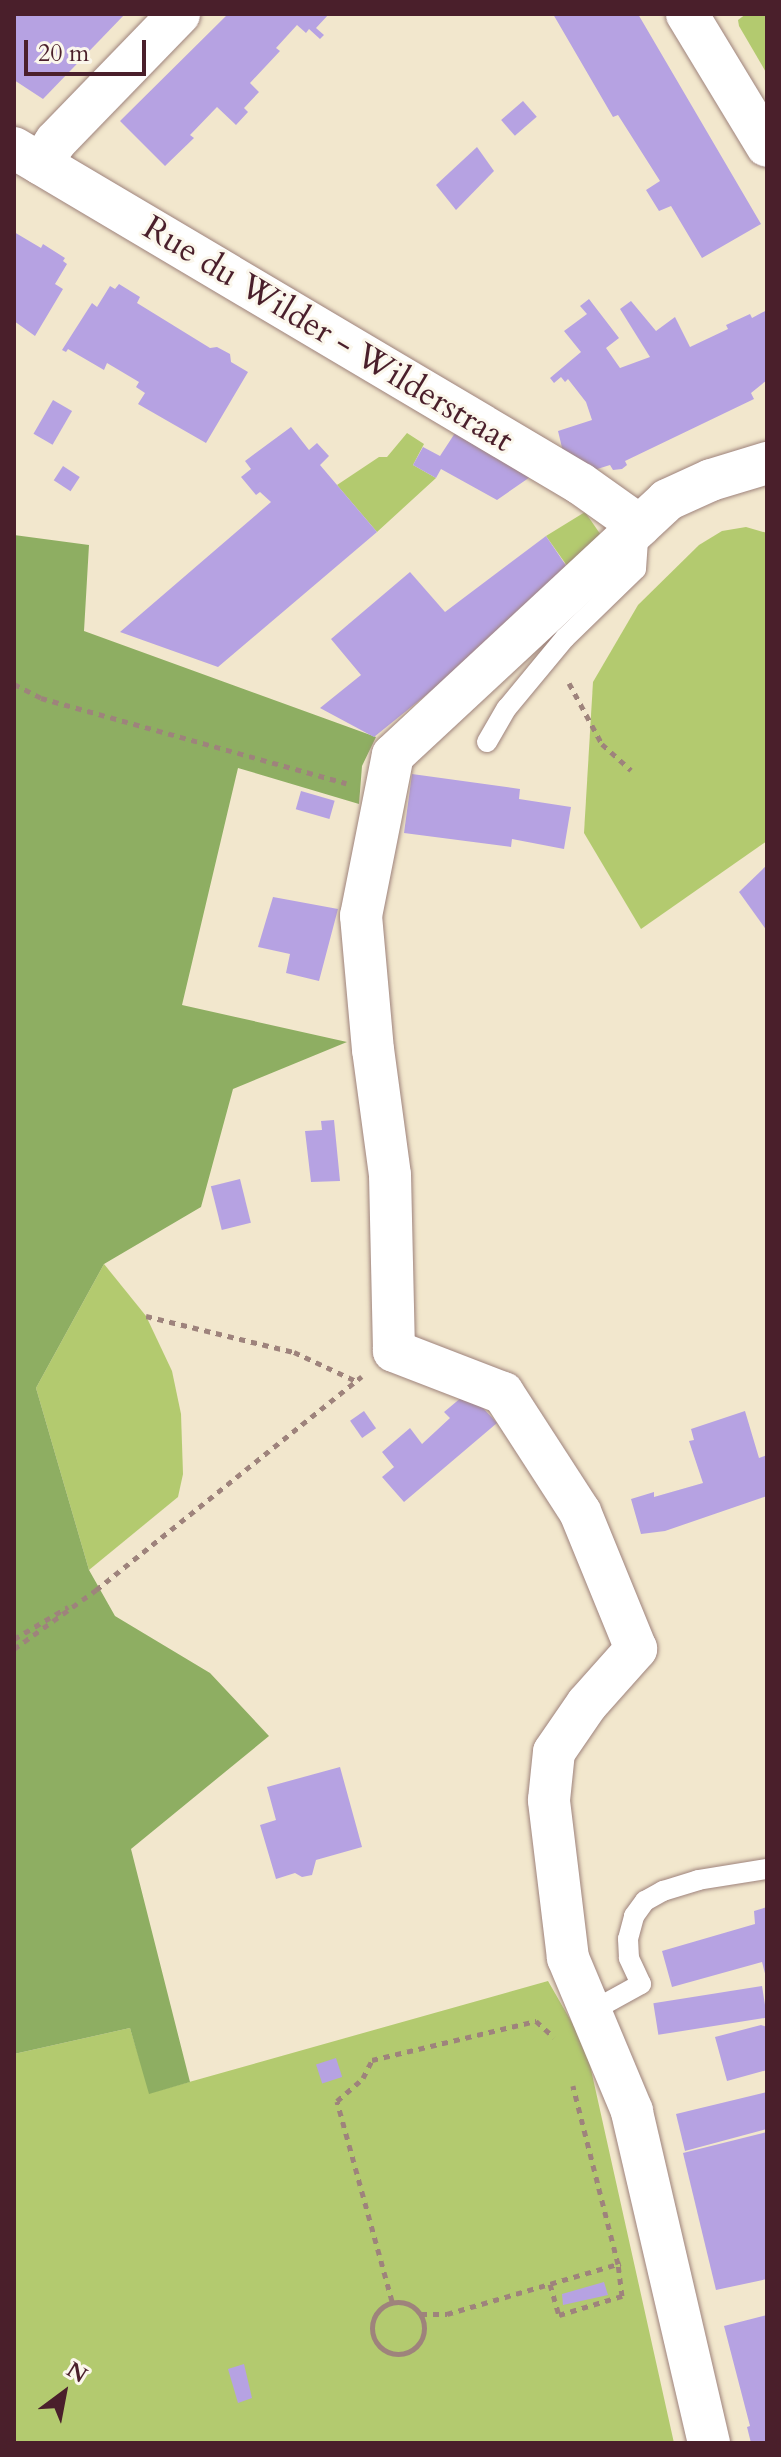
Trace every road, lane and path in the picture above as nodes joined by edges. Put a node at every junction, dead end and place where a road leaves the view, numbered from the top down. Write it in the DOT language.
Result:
graph roads {
  1 [pos="179,14"];
  2 [pos="687,14"];
  3 [pos="767,146"];
  4 [pos="28,156"];
  5 [pos="767,463"];
  6 [pos="640,526"];
  7 [pos="565,638"];
  8 [pos="14,684"];
  9 [pos="487,742"];
  10 [pos="301,770"];
  11 [pos="631,770"];
  12 [pos="146,1316"];
  13 [pos="394,1351"];
  14 [pos="356,1381"];
  15 [pos="96,1590"];
  16 [pos="14,1639"];
  17 [pos="14,1649"];
  18 [pos="767,1869"];
  19 [pos="592,2011"];
  20 [pos="562,2045"];
  21 [pos="570,2074"];
  22 [pos="633,2260"];
  23 [pos="618,2264"];
  24 [pos="550,2284"];
  25 [pos="392,2301"];
  26 [pos="421,2314"];
  27 [pos="709,2443"];
  1 -- 4 [label="street"];
  2 -- 3 [label="street"];
  4 -- 6 [label="street, Rue du Wilder - Wilderstraat"];
  5 -- 6 [label="street"];
  6 -- 7 [label="lane"];
  6 -- 13 [label="street"];
  7 -- 9 [label="lane"];
  7 -- 11 [label="path"];
  8 -- 10 [label="path"];
  12 -- 14 [label="path"];
  13 -- 14 [label="path"];
  13 -- 19 [label="street"];
  14 -- 15 [label="path"];
  15 -- 16 [label="path"];
  15 -- 17 [label="path"];
  18 -- 19 [label="lane"];
  19 -- 27 [label="street"];
  20 -- 25 [label="path"];
  21 -- 23 [label="path"];
  22 -- 23 [label="path"];
  23 -- 24 [label="path"];
  23 -- 24 [label="path"];
  24 -- 26 [label="path"];
  25 -- 26 [label="path"];
  25 -- 26 [label="path"];
}
